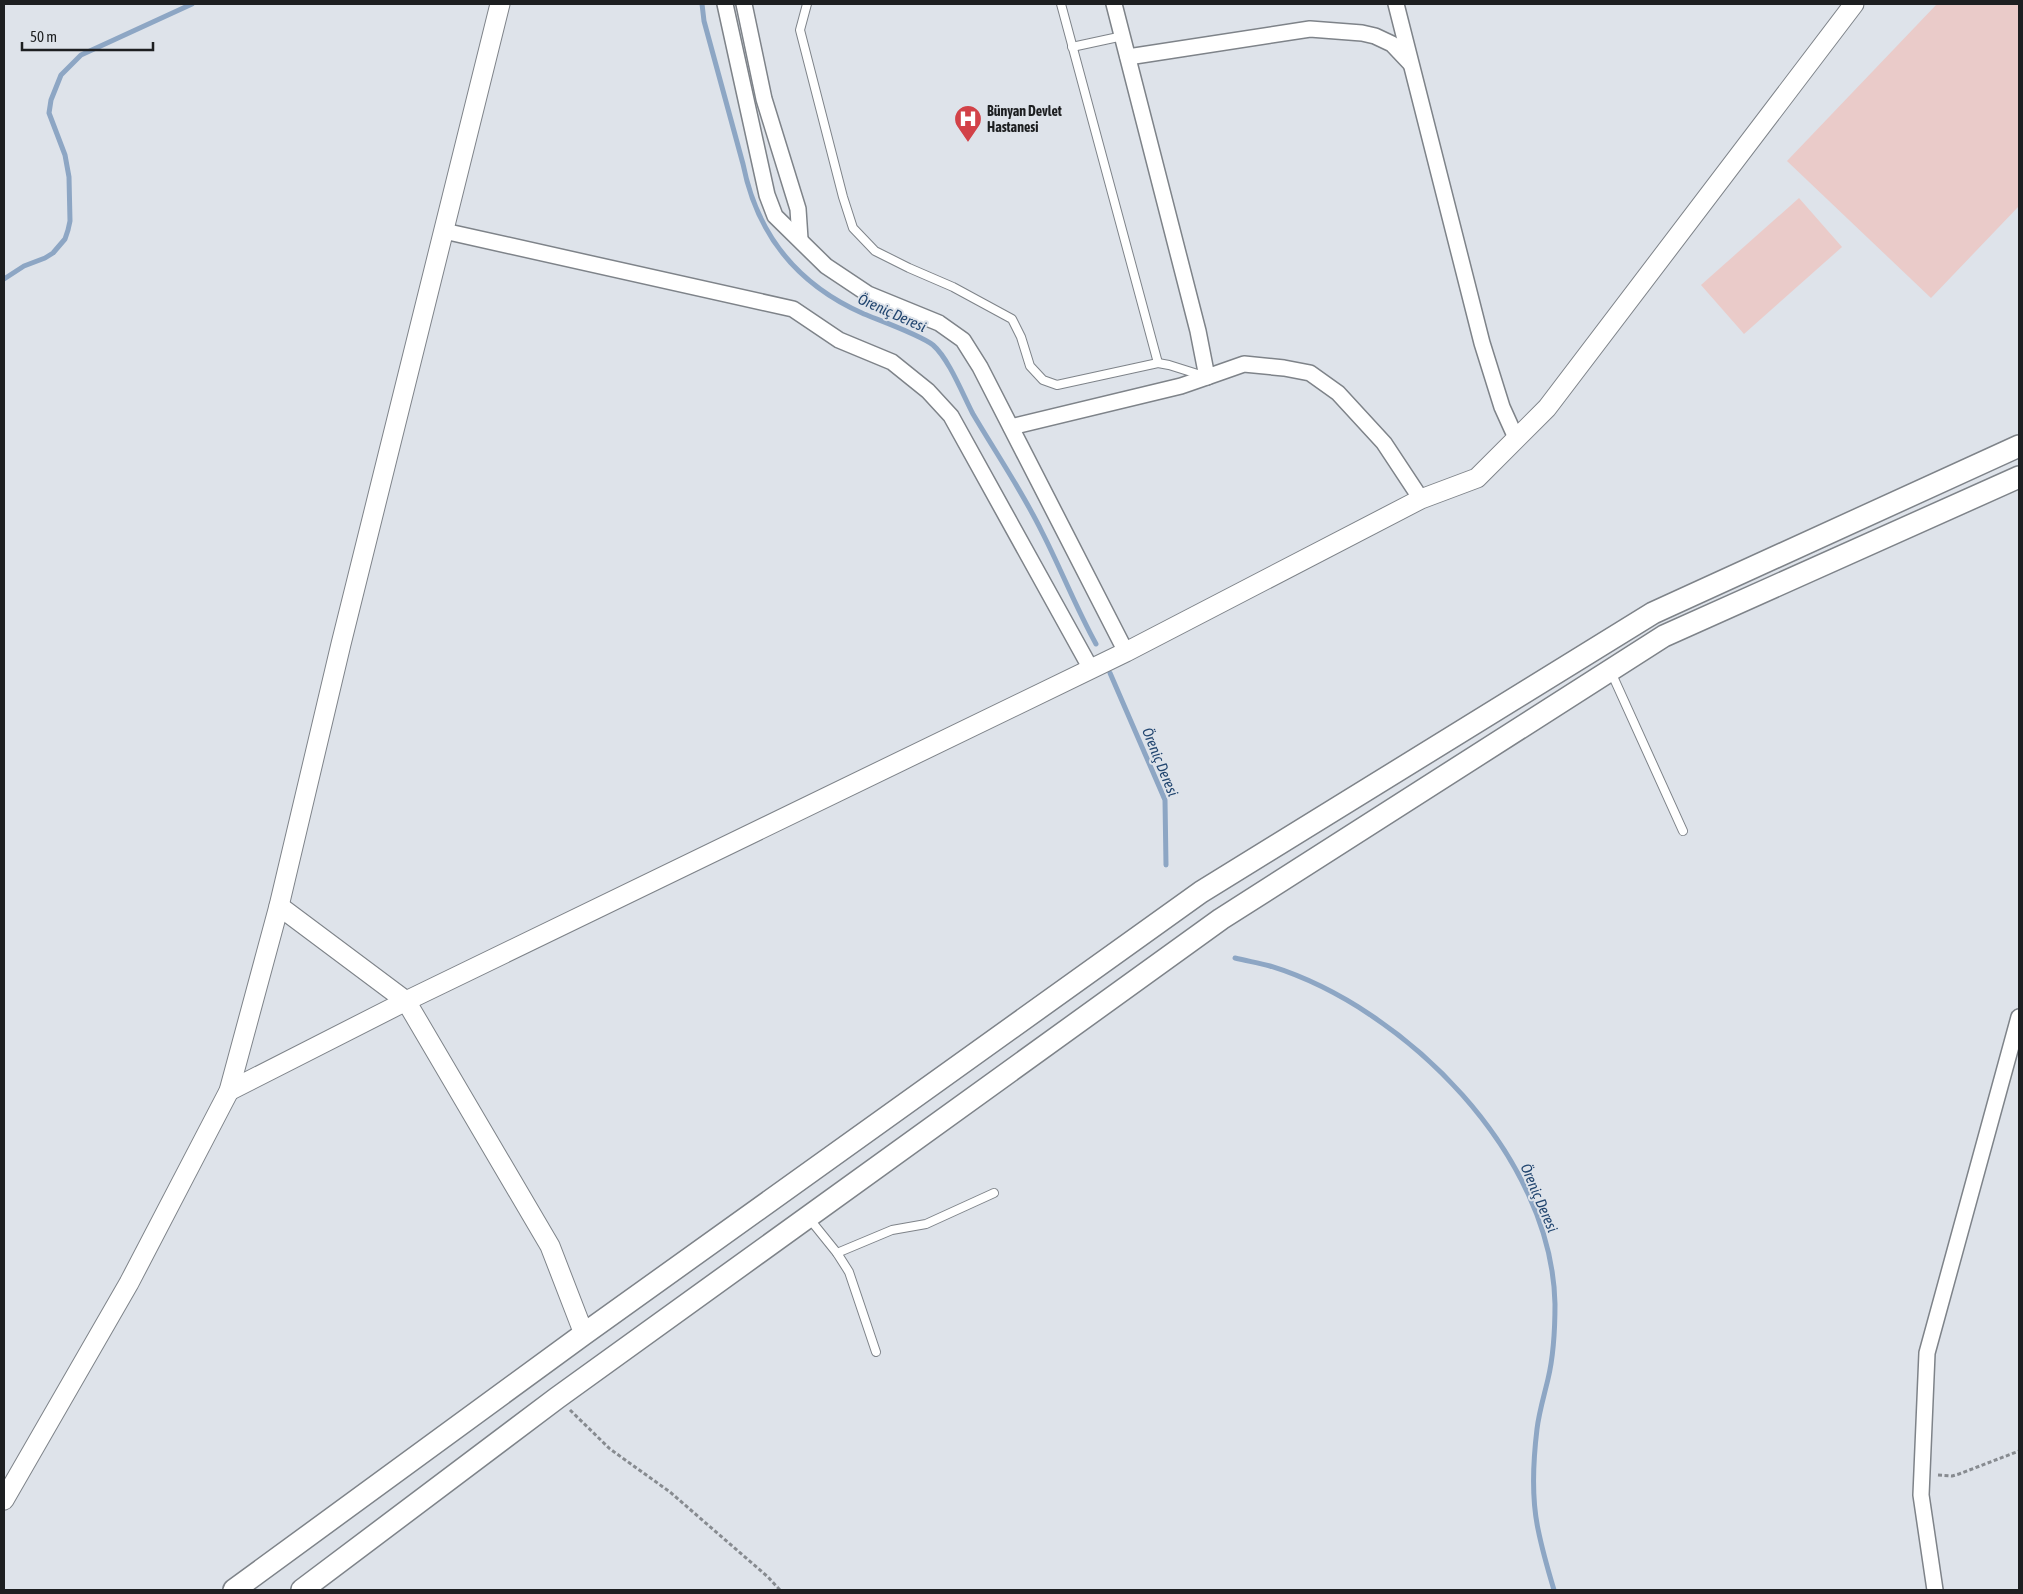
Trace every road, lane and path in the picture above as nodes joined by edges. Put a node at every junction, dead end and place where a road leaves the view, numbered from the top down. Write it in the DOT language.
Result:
graph roads {
  1 [pos="500,4"];
  2 [pos="725,4"];
  3 [pos="744,4"];
  4 [pos="807,4"];
  5 [pos="1061,4"];
  6 [pos="1114,4"];
  7 [pos="1396,4"];
  8 [pos="1854,4"];
  9 [pos="1122,36"];
  10 [pos="1072,47"];
  11 [pos="1128,57"];
  12 [pos="1412,64"];
  13 [pos="444,230"];
  14 [pos="800,239"];
  15 [pos="1158,363"];
  16 [pos="1206,377"];
  17 [pos="1011,427"];
  18 [pos="1516,438"];
  19 [pos="2019,446"];
  20 [pos="2019,477"];
  21 [pos="1421,499"];
  22 [pos="1126,652"];
  23 [pos="1091,669"];
  24 [pos="1610,670"];
  25 [pos="1683,831"];
  26 [pos="279,906"];
  27 [pos="406,1001"];
  28 [pos="2019,1017"];
  29 [pos="229,1091"];
  30 [pos="994,1193"];
  31 [pos="808,1217"];
  32 [pos="837,1253"];
  33 [pos="584,1334"];
  34 [pos="876,1352"];
  35 [pos="557,1398"];
  36 [pos="2019,1451"];
  37 [pos="1922,1467"];
  38 [pos="4,1500"];
  39 [pos="234,1590"];
  40 [pos="302,1590"];
  41 [pos="780,1590"];
  42 [pos="1935,1590"];
  1 -- 13 [label="street"];
  2 -- 14 [label="street"];
  3 -- 14 [label="street"];
  4 -- 15 [label="lane"];
  5 -- 10 [label="lane"];
  6 -- 9 [label="street"];
  7 -- 12 [label="street"];
  8 -- 18 [label="street"];
  9 -- 10 [label="lane"];
  9 -- 11 [label="street"];
  10 -- 15 [label="lane"];
  11 -- 12 [label="street"];
  11 -- 16 [label="street"];
  12 -- 18 [label="street"];
  13 -- 23 [label="street"];
  13 -- 26 [label="street"];
  14 -- 17 [label="street"];
  15 -- 16 [label="lane"];
  16 -- 17 [label="street"];
  16 -- 21 [label="street"];
  17 -- 22 [label="street"];
  18 -- 21 [label="street"];
  19 -- 33 [label="main road"];
  20 -- 24 [label="main road"];
  21 -- 22 [label="street"];
  22 -- 23 [label="street"];
  23 -- 27 [label="street"];
  24 -- 25 [label="lane"];
  24 -- 31 [label="main road"];
  26 -- 27 [label="street"];
  26 -- 29 [label="street"];
  27 -- 29 [label="street"];
  27 -- 33 [label="street"];
  28 -- 37 [label="street"];
  29 -- 38 [label="street"];
  30 -- 32 [label="lane"];
  31 -- 32 [label="lane"];
  31 -- 35 [label="main road"];
  32 -- 34 [label="lane"];
  33 -- 39 [label="main road"];
  35 -- 40 [label="main road"];
  35 -- 41 [label="path"];
  36 -- 37 [label="path"];
  37 -- 42 [label="street"];
}
